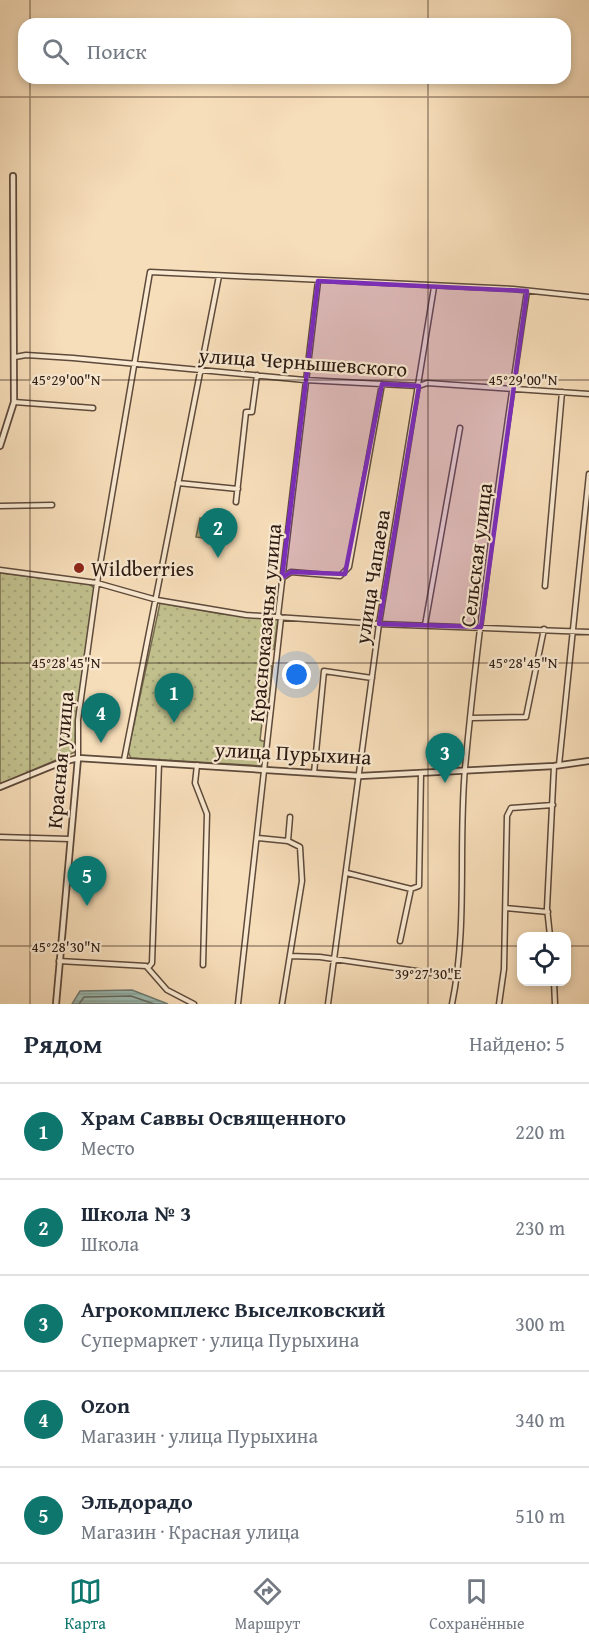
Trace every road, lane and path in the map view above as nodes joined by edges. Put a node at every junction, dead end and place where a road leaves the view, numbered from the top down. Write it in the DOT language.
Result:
graph roads {
  1 [pos="13,176"];
  2 [pos="219,276"];
  3 [pos="318,281"];
  4 [pos="434,286"];
  5 [pos="527,291"];
  6 [pos="589,297"];
  7 [pos="15,357"];
  8 [pos="134,366"];
  9 [pos="201,369"];
  10 [pos="257,375"];
  11 [pos="305,380"];
  12 [pos="382,384"];
  13 [pos="419,386"];
  14 [pos="513,388"];
  15 [pos="562,392"];
  16 [pos="589,394"];
  17 [pos="14,402"];
  18 [pos="93,408"];
  19 [pos="460,428"];
  20 [pos="2,434"];
  21 [pos="0,446"];
  22 [pos="589,474"];
  23 [pos="178,483"];
  24 [pos="238,489"];
  25 [pos="236,502"];
  26 [pos="52,505"];
  27 [pos="0,506"];
  28 [pos="0,570"];
  29 [pos="282,578"];
  30 [pos="97,583"];
  31 [pos="544,585"];
  32 [pos="157,600"];
  33 [pos="281,618"];
  34 [pos="379,624"];
  35 [pos="425,626"];
  36 [pos="481,627"];
  37 [pos="544,630"];
  38 [pos="575,631"];
  39 [pos="589,632"];
  40 [pos="372,678"];
  41 [pos="472,718"];
  42 [pos="78,758"];
  43 [pos="124,760"];
  44 [pos="589,761"];
  45 [pos="159,762"];
  46 [pos="197,765"];
  47 [pos="557,765"];
  48 [pos="266,769"];
  49 [pos="465,771"];
  50 [pos="314,773"];
  51 [pos="421,773"];
  52 [pos="360,776"];
  53 [pos="0,787"];
  54 [pos="553,805"];
  55 [pos="290,817"];
  56 [pos="0,837"];
  57 [pos="258,838"];
  58 [pos="70,839"];
  59 [pos="288,841"];
  60 [pos="347,873"];
  61 [pos="411,889"];
  62 [pos="506,908"];
  63 [pos="548,912"];
  64 [pos="550,932"];
  65 [pos="400,941"];
  66 [pos="290,956"];
  67 [pos="334,959"];
  68 [pos="59,961"];
  69 [pos="203,965"];
  70 [pos="148,968"];
  71 [pos="458,977"];
  72 [pos="554,986"];
  73 [pos="56,1004"];
  74 [pos="194,1004"];
  75 [pos="238,1004"];
  76 [pos="282,1004"];
  77 [pos="328,1004"];
  78 [pos="452,1004"];
  79 [pos="499,1004"];
  80 [pos="555,1004"];
  1 -- 7 [label="street"];
  2 -- 3 [label="street"];
  2 -- 8 [label="street, Красная улица"];
  2 -- 9 [label="street"];
  3 -- 4 [label="street"];
  3 -- 11 [label="street, Красноказачья улица"];
  4 -- 5 [label="street"];
  4 -- 13 [label="street, улица Чапаева"];
  5 -- 6 [label="street"];
  5 -- 14 [label="street, Сельская улица"];
  7 -- 8 [label="street, улица Чернышевского"];
  7 -- 17 [label="street"];
  8 -- 9 [label="street, улица Чернышевского"];
  8 -- 30 [label="street, Красная улица"];
  9 -- 10 [label="street, улица Чернышевского"];
  9 -- 23 [label="street"];
  10 -- 11 [label="street, улица Чернышевского"];
  10 -- 24 [label="street"];
  11 -- 12 [label="street, улица Чернышевского"];
  11 -- 29 [label="street, Красноказачья улица"];
  12 -- 13 [label="street, улица Чернышевского"];
  12 -- 29 [label="street"];
  13 -- 14 [label="street, улица Чернышевского"];
  13 -- 34 [label="street, улица Чапаева"];
  14 -- 15 [label="street, улица Чернышевского"];
  14 -- 36 [label="street, Сельская улица"];
  15 -- 16 [label="street, улица Чернышевского"];
  15 -- 31 [label="street"];
  17 -- 18 [label="street"];
  17 -- 20 [label="street"];
  19 -- 35 [label="street"];
  20 -- 21 [label="street"];
  22 -- 38 [label="street"];
  23 -- 24 [label="street"];
  23 -- 32 [label="street"];
  24 -- 25 [label="street"];
  26 -- 27 [label="street"];
  28 -- 30 [label="street"];
  29 -- 33 [label="street, Красноказачья улица"];
  30 -- 32 [label="street"];
  30 -- 42 [label="street, Красная улица"];
  32 -- 33 [label="street"];
  32 -- 43 [label="street"];
  33 -- 34 [label="street"];
  33 -- 48 [label="street, Красноказачья улица"];
  34 -- 35 [label="street"];
  34 -- 40 [label="street, улица Чапаева"];
  35 -- 36 [label="street"];
  36 -- 37 [label="street"];
  36 -- 41 [label="street, Сельская улица"];
  37 -- 38 [label="street"];
  37 -- 41 [label="street"];
  38 -- 39 [label="street"];
  38 -- 47 [label="street"];
  40 -- 50 [label="street"];
  40 -- 52 [label="street, улица Чапаева"];
  41 -- 49 [label="street, Сельская улица"];
  42 -- 43 [label="street, улица Пурыхина"];
  42 -- 53 [label="street, улица Пурыхина"];
  42 -- 58 [label="street, Красная улица"];
  43 -- 45 [label="street, улица Пурыхина"];
  44 -- 47 [label="street, улица Пурыхина"];
  45 -- 46 [label="street, улица Пурыхина"];
  45 -- 70 [label="street"];
  46 -- 48 [label="street, улица Пурыхина"];
  46 -- 69 [label="street"];
  47 -- 49 [label="street, улица Пурыхина"];
  47 -- 54 [label="street"];
  48 -- 50 [label="street, улица Пурыхина"];
  48 -- 57 [label="street, Красноказачья улица"];
  49 -- 51 [label="street, улица Пурыхина"];
  49 -- 71 [label="street, Сельская улица"];
  50 -- 52 [label="street, улица Пурыхина"];
  51 -- 52 [label="street, улица Пурыхина"];
  51 -- 61 [label="street"];
  52 -- 60 [label="street, улица Чапаева"];
  54 -- 62 [label="street"];
  54 -- 63 [label="street"];
  55 -- 59 [label="street"];
  56 -- 58 [label="street"];
  57 -- 59 [label="street"];
  57 -- 75 [label="street, Красноказачья улица"];
  58 -- 68 [label="street, Красная улица"];
  59 -- 66 [label="street"];
  60 -- 61 [label="street"];
  60 -- 67 [label="street, улица Чапаева"];
  61 -- 65 [label="street"];
  62 -- 63 [label="street"];
  62 -- 79 [label="street"];
  63 -- 64 [label="street"];
  66 -- 67 [label="street"];
  66 -- 76 [label="street"];
  67 -- 71 [label="street"];
  67 -- 77 [label="street, улица Чапаева"];
  68 -- 70 [label="street"];
  68 -- 73 [label="street, Красная улица"];
  70 -- 74 [label="street"];
  71 -- 78 [label="street, Сельская улица"];
  72 -- 80 [label="street"];
}
